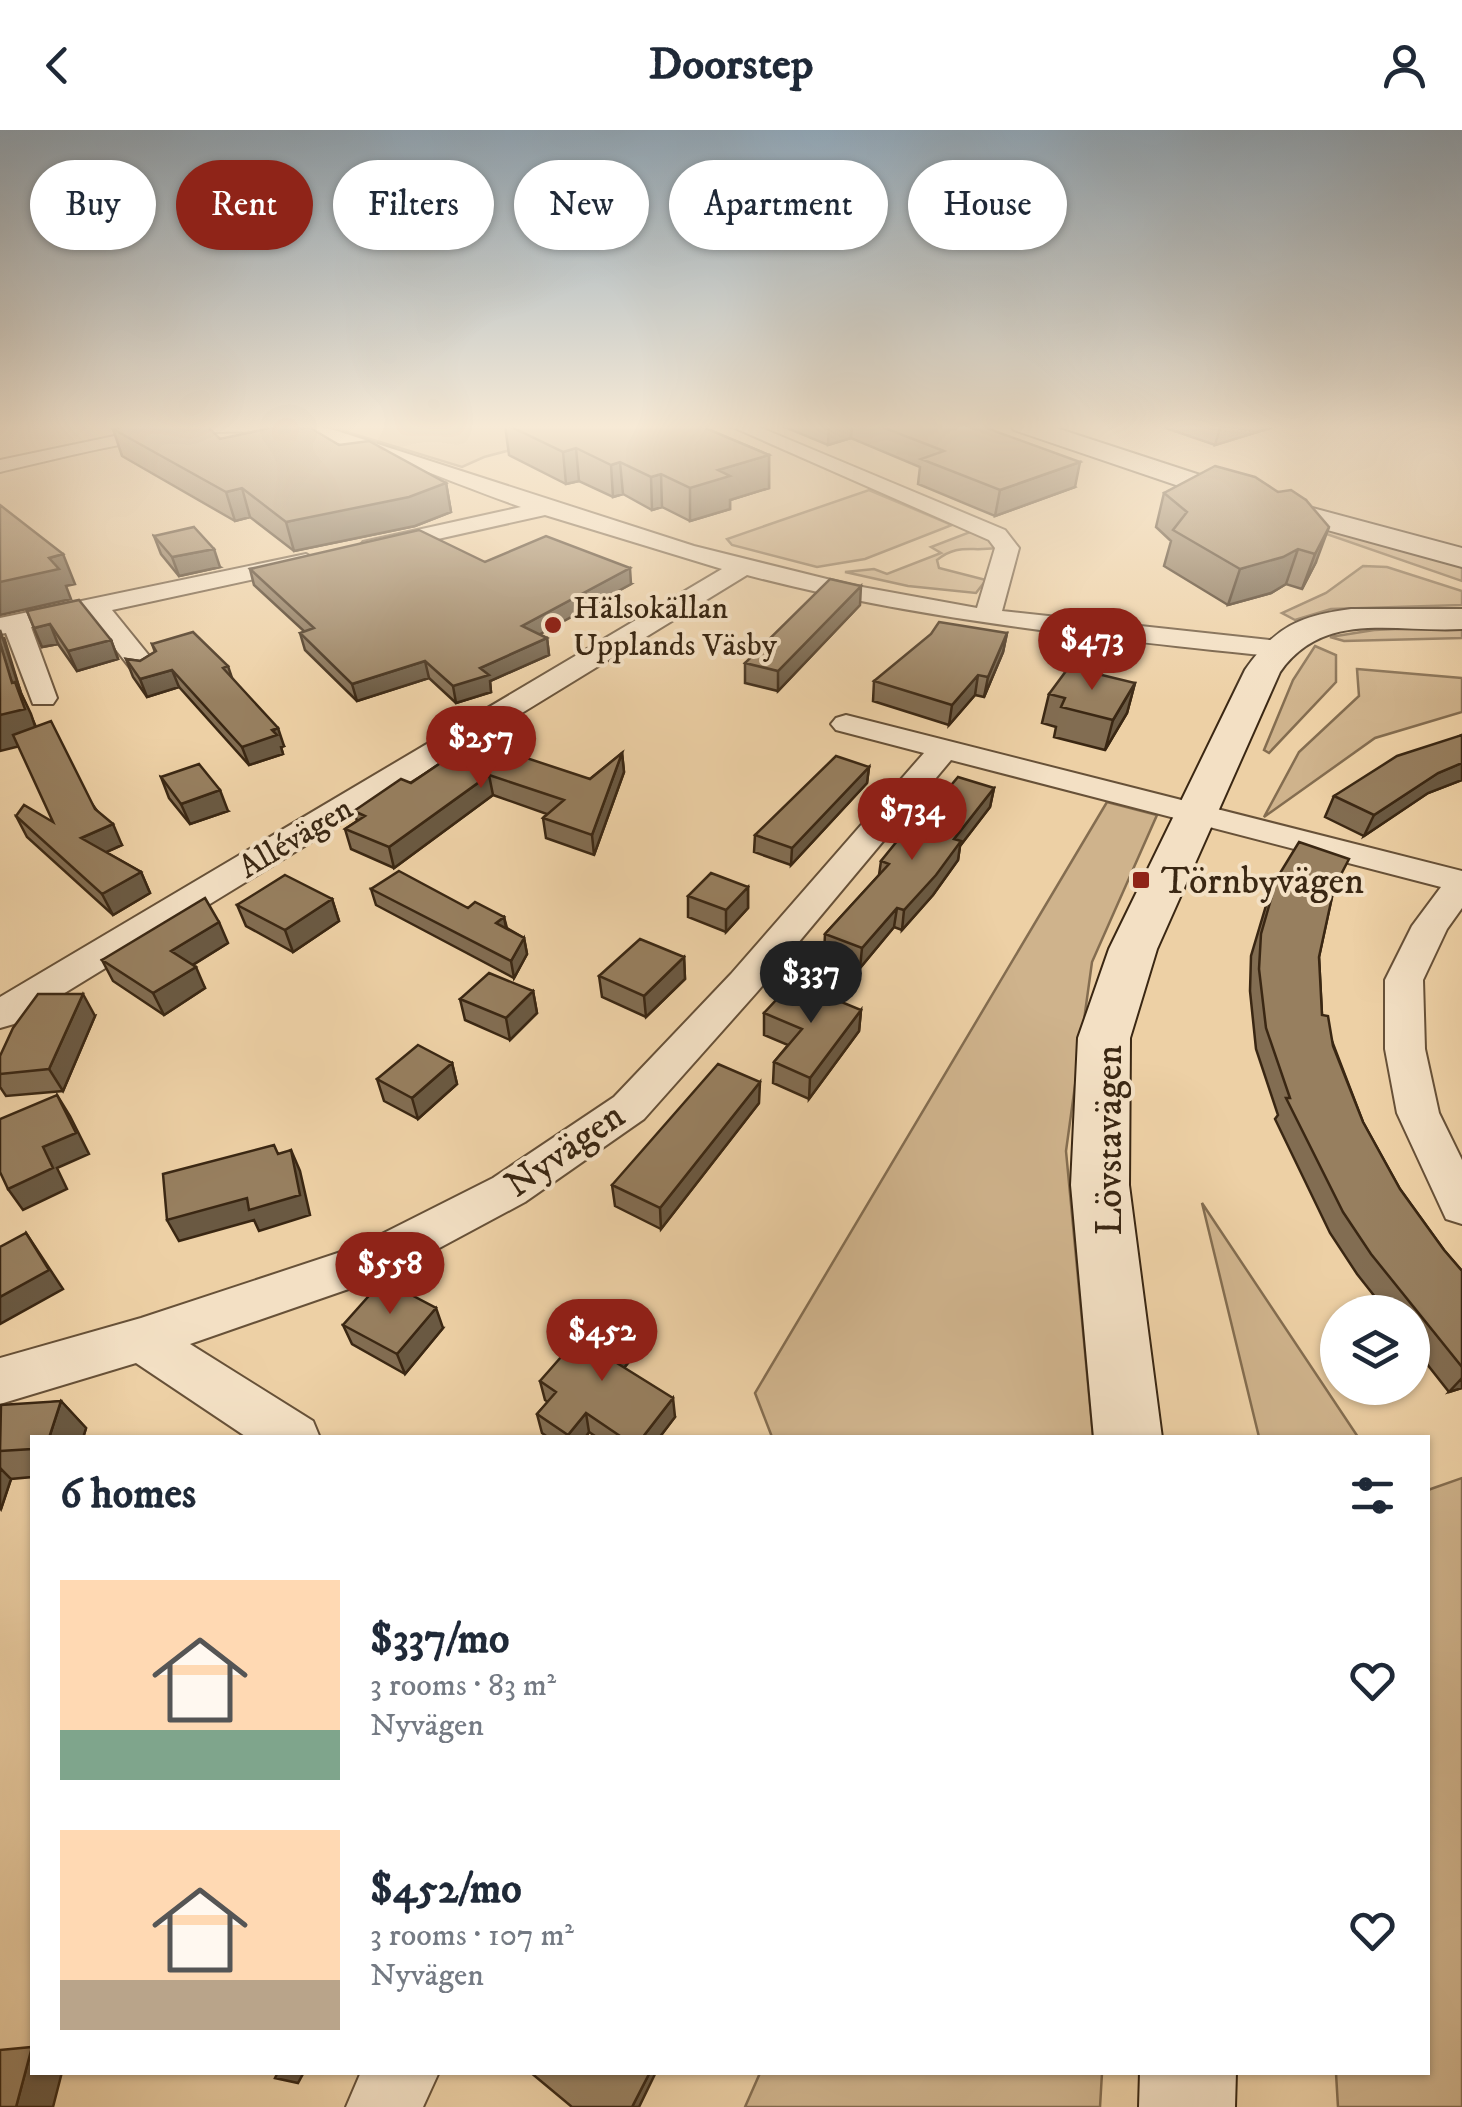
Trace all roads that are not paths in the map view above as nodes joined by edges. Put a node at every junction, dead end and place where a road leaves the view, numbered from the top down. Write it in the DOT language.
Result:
graph roads {
  1 [pos="503,517"];
  2 [pos="578,517"];
  3 [pos="955,517"];
  4 [pos="1316,517"];
  5 [pos="1363,530"];
  6 [pos="1462,550"];
  7 [pos="1462,558"];
  8 [pos="744,566"];
  9 [pos="96,606"];
  10 [pos="988,615"];
  11 [pos="1462,618"];
  12 [pos="8,624"];
  13 [pos="1280,648"];
  14 [pos="146,668"];
  15 [pos="43,698"];
  16 [pos="846,724"];
  17 [pos="944,749"];
  18 [pos="1194,813"];
  19 [pos="1462,883"];
  20 [pos="0,1015"];
  21 [pos="1462,1206"];
  22 [pos="141,1340"];
  23 [pos="0,1381"];
  24 [pos="289,1435"];
  25 [pos="1128,1435"];
  26 [pos="400,2075"];
  27 [pos="1188,2075"];
  28 [pos="384,2107"];
  29 [pos="1188,2107"];
  1 -- 9 [label="street"];
  2 -- 8 [label="street"];
  3 -- 10 [label="street"];
  4 -- 5 [label="street"];
  5 -- 6 [label="street"];
  5 -- 7 [label="street"];
  8 -- 10 [label="street"];
  8 -- 20 [label="street, Allévägen"];
  9 -- 12 [label="street"];
  9 -- 14 [label="street"];
  10 -- 13 [label="street"];
  11 -- 13 [label="street"];
  12 -- 15 [label="street"];
  13 -- 18 [label="street, Lövstavägen"];
  16 -- 17 [label="street"];
  17 -- 18 [label="street"];
  17 -- 22 [label="street, Nyvägen"];
  18 -- 19 [label="street"];
  18 -- 25 [label="street, Lövstavägen"];
  19 -- 21 [label="street"];
  22 -- 23 [label="street, Nyvägen"];
  22 -- 24 [label="street"];
  26 -- 28 [label="street"];
  27 -- 29 [label="street"];
}
